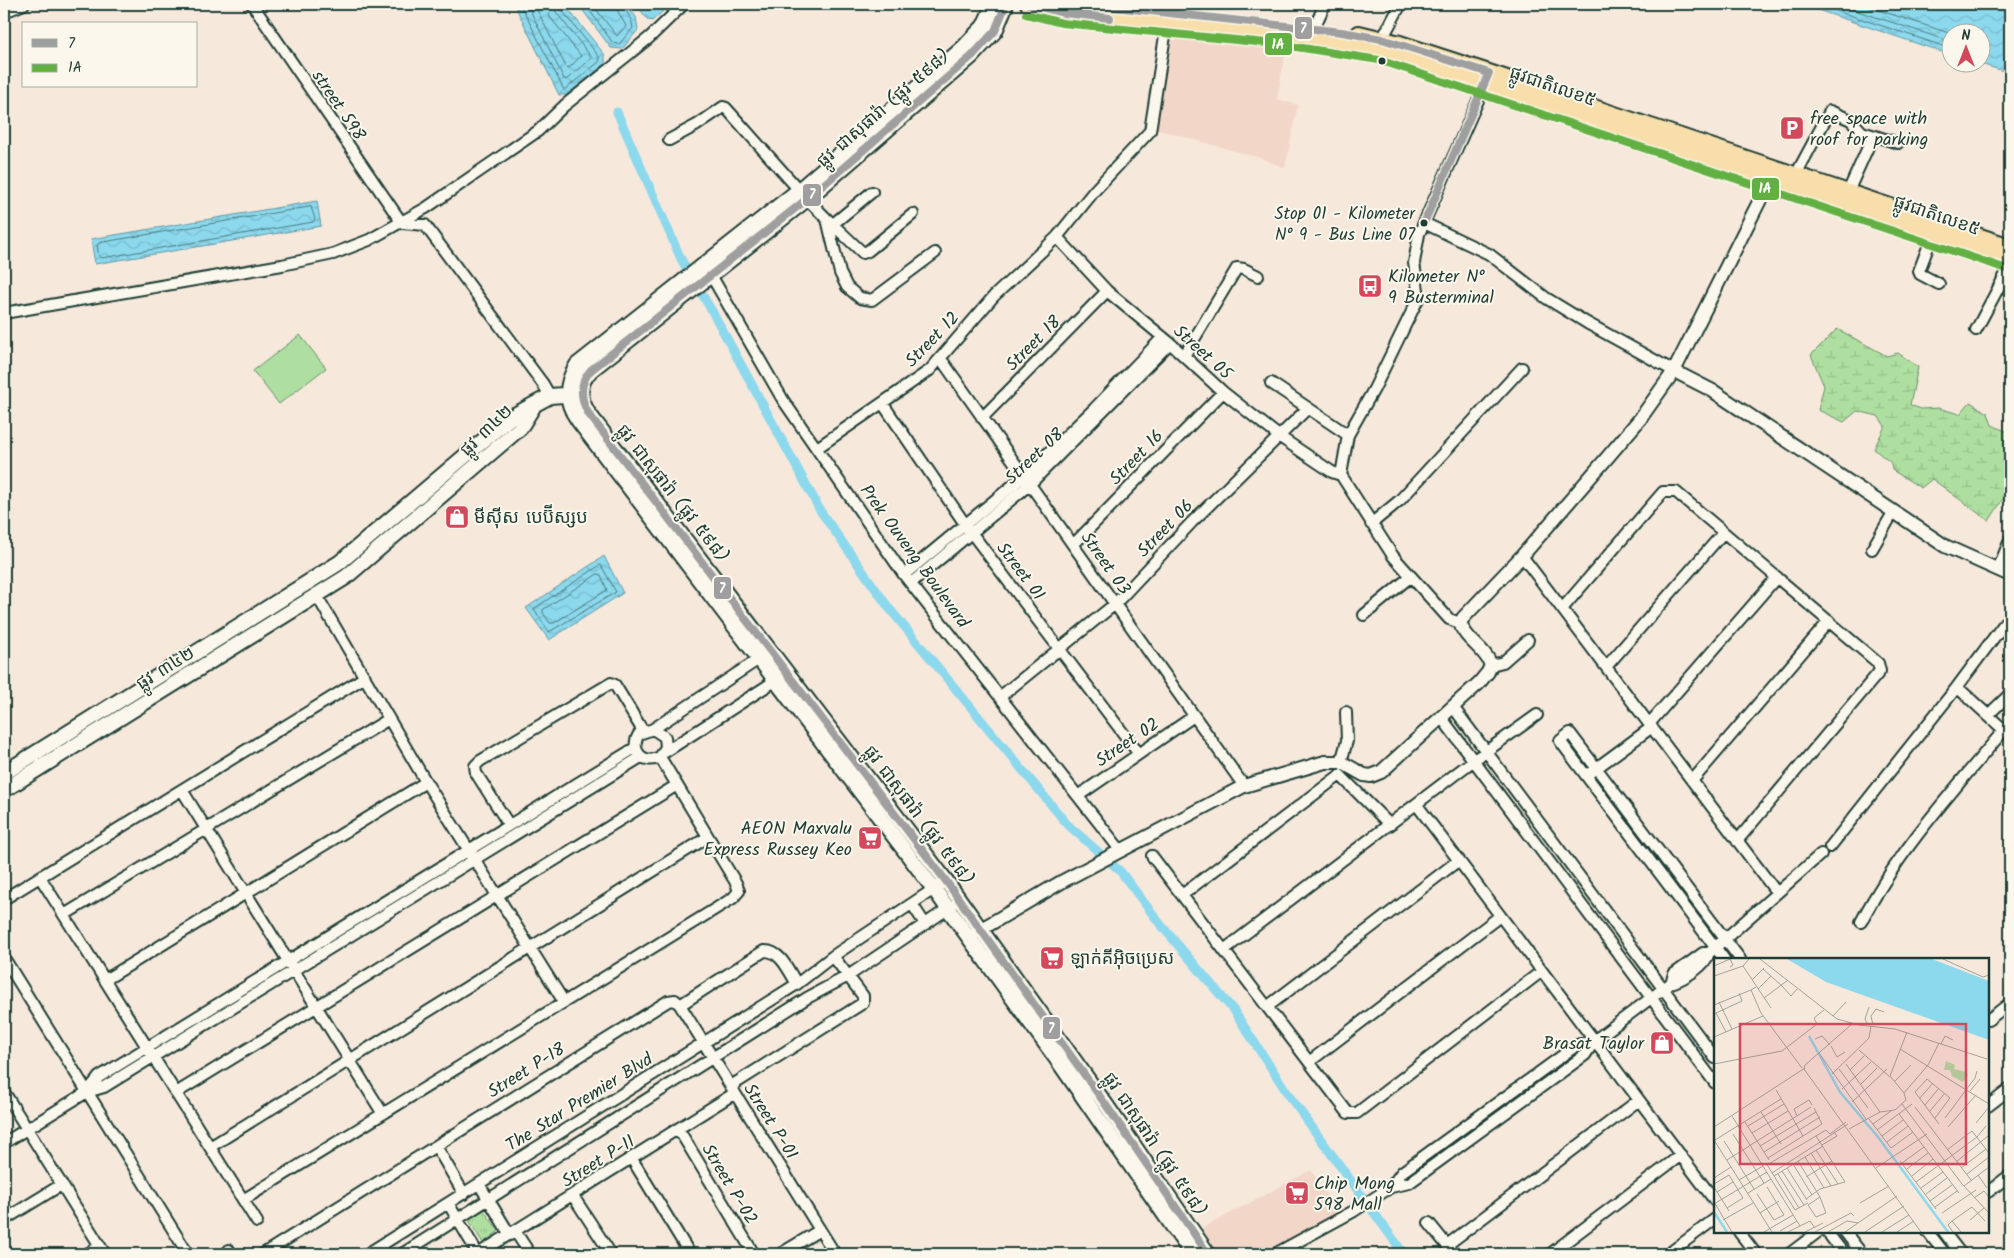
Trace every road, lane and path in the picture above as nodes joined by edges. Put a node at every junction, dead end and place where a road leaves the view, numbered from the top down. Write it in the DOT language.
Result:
graph roads {
  1 [pos="24,4"];
  2 [pos="252,4"];
  3 [pos="684,4"];
  4 [pos="994,4"];
  5 [pos="1006,4"];
  6 [pos="1040,4"];
  7 [pos="1086,4"];
  8 [pos="1325,4"];
  9 [pos="1401,4"];
  10 [pos="1140,7"];
  11 [pos="1183,9"];
  12 [pos="4,12"];
  13 [pos="1167,23"];
  14 [pos="1314,28"];
  15 [pos="1342,37"];
  16 [pos="1382,39"];
  17 [pos="1488,78"];
  18 [pos="933,82"];
  19 [pos="1873,136"];
  20 [pos="669,140"];
  21 [pos="1898,143"];
  22 [pos="1773,175"];
  23 [pos="1798,178"];
  24 [pos="872,192"];
  25 [pos="1847,194"];
  26 [pos="803,195"];
  27 [pos="913,214"];
  28 [pos="830,222"];
  29 [pos="402,223"];
  30 [pos="1424,224"];
  31 [pos="1933,234"];
  32 [pos="1056,237"];
  33 [pos="2010,247"];
  34 [pos="935,253"];
  35 [pos="2010,260"];
  36 [pos="2010,266"];
  37 [pos="705,272"];
  38 [pos="1258,276"];
  39 [pos="1939,284"];
  40 [pos="1107,291"];
  41 [pos="4,313"];
  42 [pos="1976,330"];
  43 [pos="1167,340"];
  44 [pos="1184,356"];
  45 [pos="941,359"];
  46 [pos="1522,368"];
  47 [pos="1674,371"];
  48 [pos="1271,383"];
  49 [pos="1222,392"];
  50 [pos="574,394"];
  51 [pos="550,396"];
  52 [pos="883,404"];
  53 [pos="533,407"];
  54 [pos="1308,408"];
  55 [pos="982,418"];
  56 [pos="1348,435"];
  57 [pos="1280,437"];
  58 [pos="817,448"];
  59 [pos="1341,475"];
  60 [pos="1027,480"];
  61 [pos="1894,511"];
  62 [pos="1372,524"];
  63 [pos="968,529"];
  64 [pos="1723,533"];
  65 [pos="2010,540"];
  66 [pos="1073,545"];
  67 [pos="1872,549"];
  68 [pos="1522,556"];
  69 [pos="1998,568"];
  70 [pos="2010,575"];
  71 [pos="1410,577"];
  72 [pos="1776,577"];
  73 [pos="907,579"];
  74 [pos="317,596"];
  75 [pos="1115,604"];
  76 [pos="1562,609"];
  77 [pos="1364,615"];
  78 [pos="2010,616"];
  79 [pos="1829,621"];
  80 [pos="1460,624"];
  81 [pos="1528,640"];
  82 [pos="1060,650"];
  83 [pos="766,655"];
  84 [pos="1491,665"];
  85 [pos="1606,667"];
  86 [pos="782,676"];
  87 [pos="365,677"];
  88 [pos="1957,687"];
  89 [pos="2010,694"];
  90 [pos="1001,696"];
  91 [pos="804,705"];
  92 [pos="1453,707"];
  93 [pos="1346,712"];
  94 [pos="1989,714"];
  95 [pos="1537,715"];
  96 [pos="1194,716"];
  97 [pos="1442,717"];
  98 [pos="389,719"];
  99 [pos="1650,726"];
  100 [pos="648,730"];
  101 [pos="2007,731"];
  102 [pos="635,748"];
  103 [pos="1486,751"];
  104 [pos="1139,754"];
  105 [pos="662,755"];
  106 [pos="641,757"];
  107 [pos="1474,760"];
  108 [pos="1341,762"];
  109 [pos="1596,768"];
  110 [pos="4,773"];
  111 [pos="1586,775"];
  112 [pos="1692,781"];
  113 [pos="426,782"];
  114 [pos="676,785"];
  115 [pos="1244,786"];
  116 [pos="4,790"];
  117 [pos="182,790"];
  118 [pos="1078,796"];
  119 [pos="1417,805"];
  120 [pos="509,825"];
  121 [pos="1390,826"];
  122 [pos="206,829"];
  123 [pos="708,837"];
  124 [pos="1737,841"];
  125 [pos="1830,847"];
  126 [pos="469,850"];
  127 [pos="1119,852"];
  128 [pos="1821,854"];
  129 [pos="1662,855"];
  130 [pos="1152,856"];
  131 [pos="475,860"];
  132 [pos="1458,860"];
  133 [pos="1651,862"];
  134 [pos="1572,866"];
  135 [pos="40,876"];
  136 [pos="1560,876"];
  137 [pos="946,881"];
  138 [pos="934,889"];
  139 [pos="245,891"];
  140 [pos="1777,893"];
  141 [pos="1182,895"];
  142 [pos="497,896"];
  143 [pos="4,899"];
  144 [pos="960,901"];
  145 [pos="912,904"];
  146 [pos="948,908"];
  147 [pos="64,915"];
  148 [pos="1500,916"];
  149 [pos="1861,922"];
  150 [pos="925,924"];
  151 [pos="975,933"];
  152 [pos="1725,939"];
  153 [pos="1631,945"];
  154 [pos="530,948"];
  155 [pos="1224,950"];
  156 [pos="1712,951"];
  157 [pos="1619,954"];
  158 [pos="833,956"];
  159 [pos="4,958"];
  160 [pos="1722,958"];
  161 [pos="1739,958"];
  162 [pos="291,966"];
  163 [pos="1542,971"];
  164 [pos="849,978"];
  165 [pos="105,980"];
  166 [pos="797,984"];
  167 [pos="1667,986"];
  168 [pos="1651,997"];
  169 [pos="564,1002"];
  170 [pos="2010,1003"];
  171 [pos="680,1005"];
  172 [pos="316,1007"];
  173 [pos="1267,1007"];
  174 [pos="1989,1019"];
  175 [pos="1692,1026"];
  176 [pos="1680,1035"];
  177 [pos="1595,1040"];
  178 [pos="704,1043"];
  179 [pos="150,1052"];
  180 [pos="1062,1054"];
  181 [pos="1714,1057"];
  182 [pos="713,1058"];
  183 [pos="350,1061"];
  184 [pos="1309,1062"];
  185 [pos="1714,1082"];
  186 [pos="2010,1089"];
  187 [pos="733,1090"];
  188 [pos="4,1092"];
  189 [pos="87,1092"];
  190 [pos="176,1093"];
  191 [pos="1639,1100"];
  192 [pos="1989,1105"];
  193 [pos="383,1114"];
  194 [pos="1478,1117"];
  195 [pos="1485,1127"];
  196 [pos="27,1129"];
  197 [pos="679,1130"];
  198 [pos="4,1143"];
  199 [pos="436,1146"];
  200 [pos="210,1147"];
  201 [pos="1428,1153"];
  202 [pos="1681,1155"];
  203 [pos="632,1159"];
  204 [pos="1436,1163"];
  205 [pos="2010,1175"];
  206 [pos="62,1184"];
  207 [pos="479,1184"];
  208 [pos="1391,1187"];
  209 [pos="1989,1191"];
  210 [pos="464,1194"];
  211 [pos="573,1196"];
  212 [pos="1714,1199"];
  213 [pos="243,1200"];
  214 [pos="488,1200"];
  215 [pos="448,1204"];
  216 [pos="458,1219"];
  217 [pos="4,1220"];
  218 [pos="1714,1220"];
  219 [pos="257,1222"];
  220 [pos="1429,1224"];
  221 [pos="820,1230"];
  222 [pos="512,1233"];
  223 [pos="1740,1233"];
  224 [pos="1817,1233"];
  225 [pos="1828,1233"];
  226 [pos="1846,1233"];
  227 [pos="1931,1233"];
  228 [pos="1945,1233"];
  229 [pos="1447,1245"];
  230 [pos="102,1250"];
  231 [pos="87,1254"];
  232 [pos="188,1254"];
  233 [pos="262,1254"];
  234 [pos="367,1254"];
  235 [pos="402,1254"];
  236 [pos="478,1254"];
  237 [pos="530,1254"];
  238 [pos="611,1254"];
  239 [pos="690,1254"];
  240 [pos="754,1254"];
  241 [pos="780,1254"];
  242 [pos="835,1254"];
  243 [pos="1192,1254"];
  244 [pos="1208,1254"];
  245 [pos="1275,1254"];
  246 [pos="1454,1254"];
  247 [pos="1550,1254"];
  248 [pos="1668,1254"];
  249 [pos="1756,1254"];
  250 [pos="1789,1254"];
  251 [pos="1844,1254"];
  252 [pos="1862,1254"];
  253 [pos="1945,1254"];
  254 [pos="1961,1254"];
  1 -- 12 [label="street"];
  2 -- 29 [label="street, street 598"];
  3 -- 29 [label="street"];
  4 -- 18 [label="main road, ផ្លូវ ជាសុផារ៉ា (ផ្លូវ ៥៩៨)"];
  5 -- 18 [label="main road, ផ្លូវ ជាសុផារ៉ា (ផ្លូវ ៥៩៨)"];
  6 -- 13 [label="highway, ផ្លូវជាតិលេខ៥"];
  7 -- 10 [label="highway, ផ្លូវជាតិលេខ៥"];
  8 -- 14 [label="street"];
  9 -- 16 [label="street"];
  10 -- 11 [label="highway, ផ្លូវជាតិលេខ៥"];
  11 -- 14 [label="highway, ផ្លូវជាតិលេខ៥"];
  13 -- 15 [label="highway, ផ្លូវជាតិលេខ៥"];
  13 -- 32 [label="street, Street 12"];
  14 -- 15 [label="highway, ផ្លូវជាតិលេខ៥"];
  15 -- 16 [label="highway, ផ្លូវជាតិលេខ៥"];
  15 -- 17 [label="highway, ផ្លូវជាតិលេខ៥"];
  16 -- 17 [label="highway, ផ្លូវជាតិលេខ៥"];
  17 -- 22 [label="highway, ផ្លូវជាតិលេខ៥"];
  17 -- 30 [label="street"];
  18 -- 26 [label="main road, ផ្លូវ ជាសុផារ៉ា (ផ្លូវ ៥៩៨)"];
  19 -- 21 [label="street"];
  19 -- 23 [label="street"];
  19 -- 25 [label="street"];
  20 -- 26 [label="street"];
  22 -- 23 [label="highway, ផ្លូវជាតិលេខ៥"];
  22 -- 31 [label="highway, ផ្លូវជាតិលេខ៥"];
  22 -- 47 [label="street"];
  23 -- 25 [label="highway, ផ្លូវជាតិលេខ៥"];
  24 -- 28 [label="street"];
  25 -- 33 [label="highway, ផ្លូវជាតិលេខ៥"];
  26 -- 28 [label="street"];
  26 -- 37 [label="main road, ផ្លូវ ជាសុផារ៉ា (ផ្លូវ ៥៩៨)"];
  27 -- 28 [label="street"];
  28 -- 34 [label="street"];
  29 -- 41 [label="street"];
  29 -- 51 [label="street"];
  30 -- 47 [label="street"];
  30 -- 56 [label="street"];
  31 -- 35 [label="highway, ផ្លូវជាតិលេខ៥"];
  31 -- 39 [label="street"];
  32 -- 40 [label="street, Street 05"];
  32 -- 45 [label="street, Street 12"];
  36 -- 42 [label="street"];
  37 -- 50 [label="main road, ផ្លូវ ជាសុផារ៉ា (ផ្លូវ ៥៩៨)"];
  37 -- 58 [label="street, Prek Ouveng Boulevard"];
  38 -- 44 [label="street"];
  40 -- 43 [label="street, Street 05"];
  40 -- 55 [label="street, Street 18"];
  43 -- 44 [label="street, Street 05"];
  43 -- 60 [label="street"];
  44 -- 49 [label="street, Street 05"];
  45 -- 52 [label="street, Street 12"];
  45 -- 55 [label="street, Street 03"];
  46 -- 62 [label="street"];
  47 -- 61 [label="street"];
  47 -- 68 [label="street"];
  48 -- 54 [label="street"];
  49 -- 57 [label="street, Street 05"];
  49 -- 66 [label="street, Street 16"];
  50 -- 51 [label="main road"];
  50 -- 83 [label="main road, ផ្លូវ ជាសុផារ៉ា (ផ្លូវ ៥៩៨)"];
  51 -- 53 [label="main road"];
  52 -- 58 [label="street, Street 12"];
  52 -- 63 [label="street, Street 01"];
  53 -- 74 [label="main road, ផ្លូវ ៣៤២"];
  53 -- 110 [label="main road, ផ្លូវ ៣៤២"];
  54 -- 56 [label="street"];
  54 -- 57 [label="street, Street 06"];
  55 -- 60 [label="street, Street 03"];
  56 -- 59 [label="street"];
  57 -- 59 [label="street, Street 05"];
  57 -- 75 [label="street, Street 06"];
  58 -- 73 [label="street, Prek Ouveng Boulevard"];
  59 -- 62 [label="street"];
  60 -- 63 [label="street"];
  60 -- 66 [label="street, Street 03"];
  61 -- 67 [label="street"];
  61 -- 69 [label="street"];
  62 -- 71 [label="street"];
  63 -- 73 [label="street"];
  63 -- 82 [label="street, Street 01"];
  64 -- 72 [label="street"];
  64 -- 76 [label="street"];
  64 -- 85 [label="street"];
  65 -- 69 [label="street"];
  66 -- 75 [label="street, Street 03"];
  68 -- 76 [label="street"];
  68 -- 80 [label="street"];
  69 -- 70 [label="street"];
  71 -- 77 [label="street"];
  71 -- 80 [label="street"];
  72 -- 79 [label="street"];
  72 -- 99 [label="street"];
  73 -- 90 [label="street, Prek Ouveng Boulevard"];
  74 -- 87 [label="street"];
  74 -- 116 [label="main road, ផ្លូវ ៣៤២"];
  75 -- 82 [label="street, Street 06"];
  75 -- 96 [label="street, Street 03"];
  76 -- 85 [label="street"];
  78 -- 88 [label="street"];
  79 -- 112 [label="street"];
  79 -- 124 [label="street"];
  80 -- 84 [label="street"];
  81 -- 84 [label="street"];
  82 -- 90 [label="street, Street 06"];
  82 -- 104 [label="street, Street 01"];
  83 -- 86 [label="main road, ផ្លូវ ជាសុផារ៉ា (ផ្លូវ ៥៩៨)"];
  83 -- 100 [label="street"];
  84 -- 92 [label="street"];
  85 -- 99 [label="street"];
  86 -- 91 [label="main road, ផ្លូវ ជាសុផារ៉ា (ផ្លូវ ៥៩៨)"];
  86 -- 105 [label="street"];
  87 -- 98 [label="street"];
  87 -- 117 [label="street"];
  88 -- 94 [label="street"];
  88 -- 125 [label="street"];
  89 -- 94 [label="street"];
  90 -- 118 [label="street, Prek Ouveng Boulevard"];
  91 -- 137 [label="main road, ផ្លូវ ជាសុផារ៉ា (ផ្លូវ ៥៩៨)"];
  91 -- 138 [label="main road, ផ្លូវ ជាសុផារ៉ា (ផ្លូវ ៥៩៨)"];
  92 -- 97 [label="street"];
  92 -- 103 [label="street"];
  93 -- 108 [label="street"];
  94 -- 101 [label="street"];
  95 -- 103 [label="street"];
  96 -- 104 [label="street, Street 02"];
  96 -- 115 [label="street, Street 03"];
  97 -- 107 [label="street"];
  97 -- 108 [label="street"];
  98 -- 113 [label="street"];
  98 -- 122 [label="street"];
  99 -- 109 [label="street"];
  99 -- 112 [label="street"];
  100 -- 102 [label="street"];
  100 -- 105 [label="street"];
  100 -- 120 [label="street"];
  101 -- 149 [label="street"];
  102 -- 106 [label="street"];
  102 -- 120 [label="street"];
  103 -- 107 [label="street"];
  103 -- 134 [label="street"];
  104 -- 118 [label="street, Street 02"];
  105 -- 106 [label="street"];
  105 -- 114 [label="street"];
  106 -- 131 [label="street"];
  107 -- 119 [label="street"];
  107 -- 136 [label="street"];
  108 -- 115 [label="street"];
  109 -- 111 [label="street"];
  109 -- 111 [label="street"];
  109 -- 129 [label="street"];
  111 -- 133 [label="street"];
  112 -- 124 [label="street"];
  113 -- 126 [label="street"];
  113 -- 139 [label="street"];
  114 -- 123 [label="street"];
  114 -- 142 [label="street"];
  115 -- 127 [label="street"];
  117 -- 122 [label="street"];
  117 -- 135 [label="street"];
  118 -- 127 [label="street, Prek Ouveng Boulevard"];
  119 -- 121 [label="street"];
  119 -- 132 [label="street"];
  120 -- 126 [label="street"];
  121 -- 141 [label="street"];
  121 -- 155 [label="street"];
  122 -- 139 [label="street"];
  122 -- 147 [label="street"];
  123 -- 154 [label="street"];
  123 -- 169 [label="street"];
  124 -- 140 [label="street"];
  126 -- 131 [label="street"];
  126 -- 162 [label="street"];
  127 -- 151 [label="street"];
  128 -- 140 [label="street"];
  129 -- 133 [label="street"];
  129 -- 152 [label="street"];
  130 -- 141 [label="street"];
  131 -- 142 [label="street"];
  131 -- 162 [label="street"];
  132 -- 148 [label="street"];
  132 -- 173 [label="street"];
  133 -- 156 [label="street"];
  134 -- 136 [label="street"];
  134 -- 153 [label="street"];
  135 -- 143 [label="street"];
  135 -- 147 [label="street"];
  136 -- 157 [label="street"];
  137 -- 138 [label="street, The Star Premier Blvd"];
  137 -- 144 [label="main road, ផ្លូវ ជាសុផារ៉ា (ផ្លូវ ៥៩៨)"];
  138 -- 145 [label="street, The Star Premier Blvd"];
  138 -- 146 [label="main road, ផ្លូវ ជាសុផារ៉ា (ផ្លូវ ៥៩៨)"];
  139 -- 162 [label="street"];
  139 -- 165 [label="street"];
  140 -- 152 [label="street"];
  141 -- 155 [label="street"];
  142 -- 154 [label="street"];
  142 -- 172 [label="street"];
  144 -- 146 [label="street, The Star Premier Blvd"];
  144 -- 151 [label="main road, ផ្លូវ ជាសុផារ៉ា (ផ្លូវ ៥៩៨)"];
  145 -- 150 [label="street"];
  145 -- 158 [label="street, The Star Premier Blvd"];
  146 -- 150 [label="street, The Star Premier Blvd"];
  146 -- 151 [label="main road, ផ្លូវ ជាសុផារ៉ា (ផ្លូវ ៥៩៨)"];
  147 -- 165 [label="street"];
  148 -- 163 [label="street"];
  148 -- 184 [label="street"];
  150 -- 164 [label="street, The Star Premier Blvd"];
  151 -- 180 [label="main road, ផ្លូវ ជាសុផារ៉ា (ផ្លូវ ៥៩៨)"];
  152 -- 156 [label="street"];
  152 -- 161 [label="street"];
  153 -- 157 [label="street"];
  153 -- 167 [label="street"];
  154 -- 169 [label="street"];
  154 -- 183 [label="street"];
  155 -- 173 [label="street"];
  156 -- 160 [label="street"];
  156 -- 167 [label="street"];
  157 -- 168 [label="street"];
  158 -- 164 [label="street"];
  158 -- 166 [label="street, The Star Premier Blvd"];
  159 -- 189 [label="street"];
  162 -- 172 [label="street"];
  162 -- 179 [label="street"];
  163 -- 177 [label="street"];
  163 -- 184 [label="street"];
  164 -- 182 [label="street, The Star Premier Blvd"];
  164 -- 187 [label="street, Street P-11"];
  165 -- 179 [label="street"];
  166 -- 171 [label="street, Street P-18"];
  166 -- 178 [label="street, The Star Premier Blvd"];
  167 -- 168 [label="street"];
  167 -- 175 [label="street"];
  168 -- 176 [label="street"];
  168 -- 177 [label="street"];
  169 -- 193 [label="street"];
  170 -- 174 [label="street"];
  171 -- 178 [label="street, Street P-01"];
  171 -- 199 [label="street, Street P-18"];
  172 -- 183 [label="street"];
  172 -- 190 [label="street"];
  173 -- 184 [label="street"];
  175 -- 176 [label="street"];
  175 -- 181 [label="street"];
  176 -- 185 [label="street"];
  177 -- 191 [label="street"];
  177 -- 194 [label="street"];
  177 -- 195 [label="street"];
  178 -- 182 [label="street, Street P-01"];
  178 -- 207 [label="street, The Star Premier Blvd"];
  179 -- 189 [label="street"];
  179 -- 190 [label="street"];
  180 -- 243 [label="main road, ផ្លូវ ជាសុផារ៉ា (ផ្លូវ ៥៩៨)"];
  180 -- 244 [label="main road, ផ្លូវ ជាសុផារ៉ា (ផ្លូវ ៥៩៨)"];
  182 -- 187 [label="street, Street P-01"];
  182 -- 214 [label="street, The Star Premier Blvd"];
  183 -- 193 [label="street"];
  183 -- 200 [label="street"];
  186 -- 192 [label="street"];
  187 -- 197 [label="street, Street P-11"];
  187 -- 221 [label="street, Street P-01"];
  188 -- 196 [label="street"];
  189 -- 196 [label="street"];
  189 -- 232 [label="street"];
  190 -- 200 [label="street"];
  191 -- 202 [label="street"];
  191 -- 229 [label="street"];
  193 -- 213 [label="street"];
  194 -- 195 [label="street"];
  194 -- 201 [label="street"];
  195 -- 204 [label="street"];
  196 -- 198 [label="street"];
  196 -- 206 [label="street"];
  197 -- 203 [label="street, Street P-11"];
  197 -- 240 [label="street, Street P-02"];
  199 -- 210 [label="street"];
  199 -- 233 [label="street, Street P-18"];
  200 -- 213 [label="street"];
  201 -- 204 [label="street"];
  201 -- 208 [label="street"];
  202 -- 212 [label="street"];
  202 -- 247 [label="street"];
  203 -- 211 [label="street, Street P-11"];
  203 -- 239 [label="street"];
  204 -- 208 [label="street"];
  205 -- 209 [label="street"];
  206 -- 217 [label="street"];
  206 -- 230 [label="street"];
  207 -- 210 [label="street, The Star Premier Blvd"];
  207 -- 214 [label="street"];
  208 -- 245 [label="street"];
  210 -- 215 [label="street, The Star Premier Blvd"];
  211 -- 222 [label="street, Street P-11"];
  211 -- 238 [label="street"];
  213 -- 219 [label="street"];
  214 -- 216 [label="street, The Star Premier Blvd"];
  214 -- 222 [label="street"];
  215 -- 216 [label="street"];
  215 -- 234 [label="street, The Star Premier Blvd"];
  216 -- 235 [label="street, The Star Premier Blvd"];
  216 -- 236 [label="street"];
  218 -- 248 [label="street"];
  220 -- 229 [label="street"];
  221 -- 241 [label="street"];
  221 -- 242 [label="street, Street P-01"];
  222 -- 236 [label="street, Street P-11"];
  222 -- 237 [label="street"];
  223 -- 249 [label="street"];
  224 -- 250 [label="street"];
  225 -- 251 [label="street"];
  226 -- 252 [label="street"];
  227 -- 253 [label="street"];
  228 -- 254 [label="street"];
  229 -- 246 [label="street"];
  230 -- 231 [label="street"];
}
